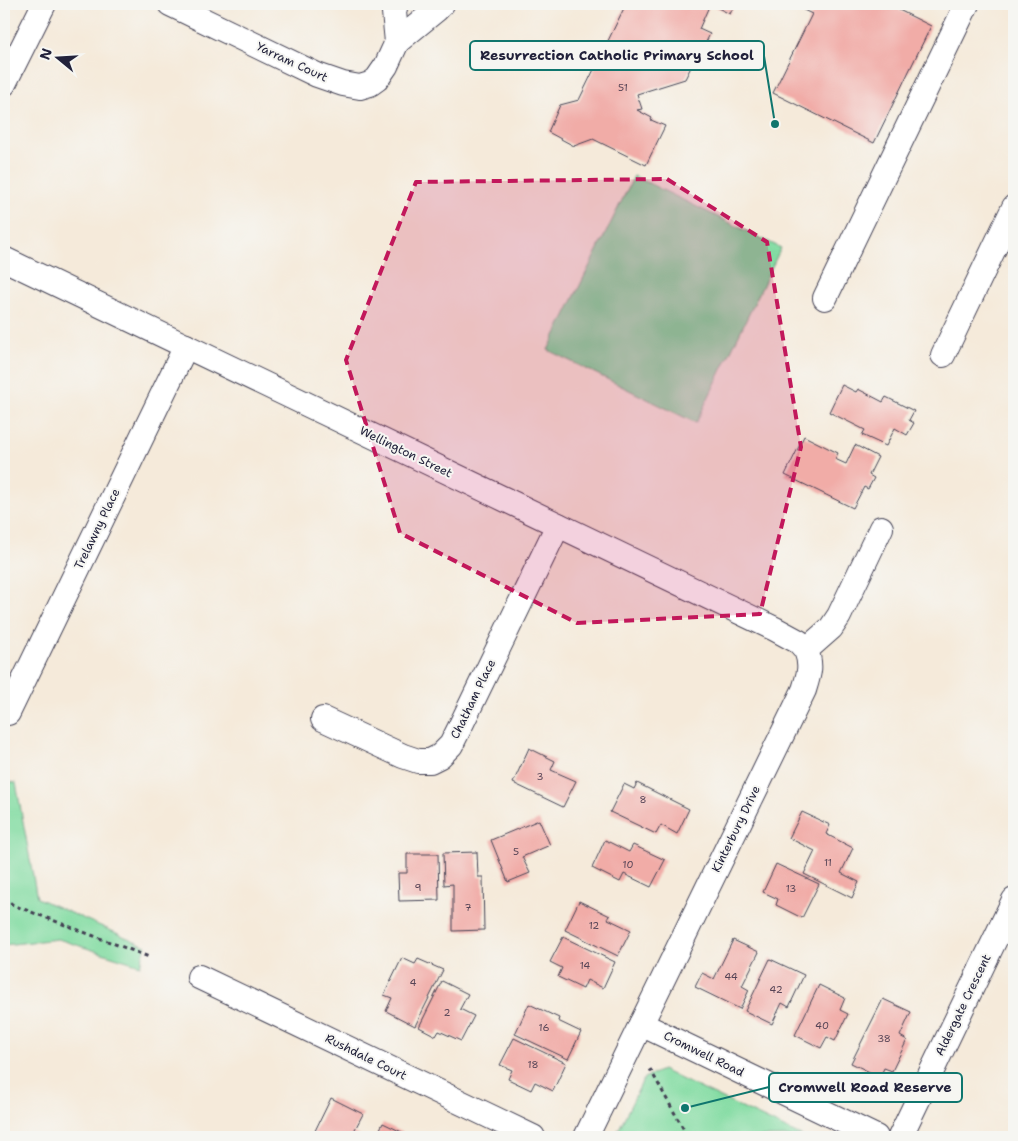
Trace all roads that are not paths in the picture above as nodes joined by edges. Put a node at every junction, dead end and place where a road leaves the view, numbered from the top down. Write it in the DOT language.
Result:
graph roads {
  1 [pos="44,4"];
  2 [pos="170,4"];
  3 [pos="396,4"];
  4 [pos="442,4"];
  5 [pos="967,4"];
  6 [pos="397,42"];
  7 [pos="4,84"];
  8 [pos="1014,207"];
  9 [pos="4,259"];
  10 [pos="825,298"];
  11 [pos="186,346"];
  12 [pos="943,355"];
  13 [pos="558,525"];
  14 [pos="881,528"];
  15 [pos="806,650"];
  16 [pos="8,713"];
  17 [pos="323,719"];
  18 [pos="1014,900"];
  19 [pos="199,977"];
  20 [pos="641,1024"];
  21 [pos="533,1137"];
  22 [pos="586,1137"];
  23 [pos="876,1137"];
  24 [pos="900,1137"];
  1 -- 7 [label="street"];
  2 -- 6 [label="street, Yarram Court"];
  3 -- 6 [label="street"];
  4 -- 6 [label="street, Yarram Court"];
  5 -- 10 [label="street"];
  8 -- 12 [label="street"];
  9 -- 11 [label="street, Wellington Street"];
  11 -- 13 [label="street, Wellington Street"];
  11 -- 16 [label="street, Trelawny Place"];
  13 -- 15 [label="street, Wellington Street"];
  13 -- 17 [label="street, Chatham Place"];
  14 -- 15 [label="street"];
  15 -- 20 [label="street, Kinterbury Drive"];
  18 -- 24 [label="street, Aldergate Crescent"];
  19 -- 21 [label="street, Rushdale Court"];
  20 -- 22 [label="street, Kinterbury Drive"];
  20 -- 23 [label="street, Cromwell Road"];
}
